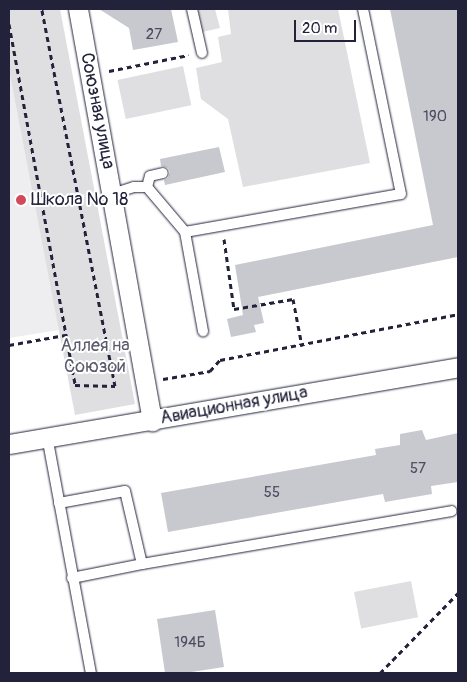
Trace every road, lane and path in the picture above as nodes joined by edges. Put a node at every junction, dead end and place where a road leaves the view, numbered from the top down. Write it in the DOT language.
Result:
graph roads {
  1 [pos="42,9"];
  2 [pos="78,9"];
  3 [pos="192,9"];
  4 [pos="363,9"];
  5 [pos="9,24"];
  6 [pos="202,53"];
  7 [pos="103,72"];
  8 [pos="163,174"];
  9 [pos="147,187"];
  10 [pos="112,194"];
  11 [pos="222,226"];
  12 [pos="184,232"];
  13 [pos="458,314"];
  14 [pos="203,331"];
  15 [pos="65,335"];
  16 [pos="9,345"];
  17 [pos="302,346"];
  18 [pos="458,367"];
  19 [pos="162,379"];
  20 [pos="152,421"];
  21 [pos="47,436"];
  22 [pos="9,444"];
  23 [pos="59,503"];
  24 [pos="452,511"];
  25 [pos="142,564"];
  26 [pos="72,578"];
  27 [pos="458,593"];
  28 [pos="91,673"];
  29 [pos="380,673"];
  1 -- 15 [label="path"];
  2 -- 10 [label="street, Союзная улица"];
  3 -- 6 [label="lane"];
  4 -- 11 [label="lane"];
  5 -- 15 [label="path"];
  6 -- 7 [label="path"];
  8 -- 9 [label="lane"];
  9 -- 10 [label="lane"];
  9 -- 12 [label="lane"];
  10 -- 20 [label="street, Союзная улица"];
  11 -- 12 [label="lane"];
  11 -- 17 [label="path"];
  12 -- 14 [label="lane"];
  13 -- 17 [label="path"];
  15 -- 16 [label="path"];
  17 -- 19 [label="path"];
  18 -- 20 [label="street, Авиационная улица"];
  20 -- 21 [label="street, Авиационная улица"];
  21 -- 22 [label="street, Авиационная улица"];
  21 -- 23 [label="lane"];
  23 -- 25 [label="lane"];
  23 -- 26 [label="lane"];
  24 -- 25 [label="lane"];
  25 -- 26 [label="lane"];
  26 -- 28 [label="lane"];
  27 -- 29 [label="path"];
}
